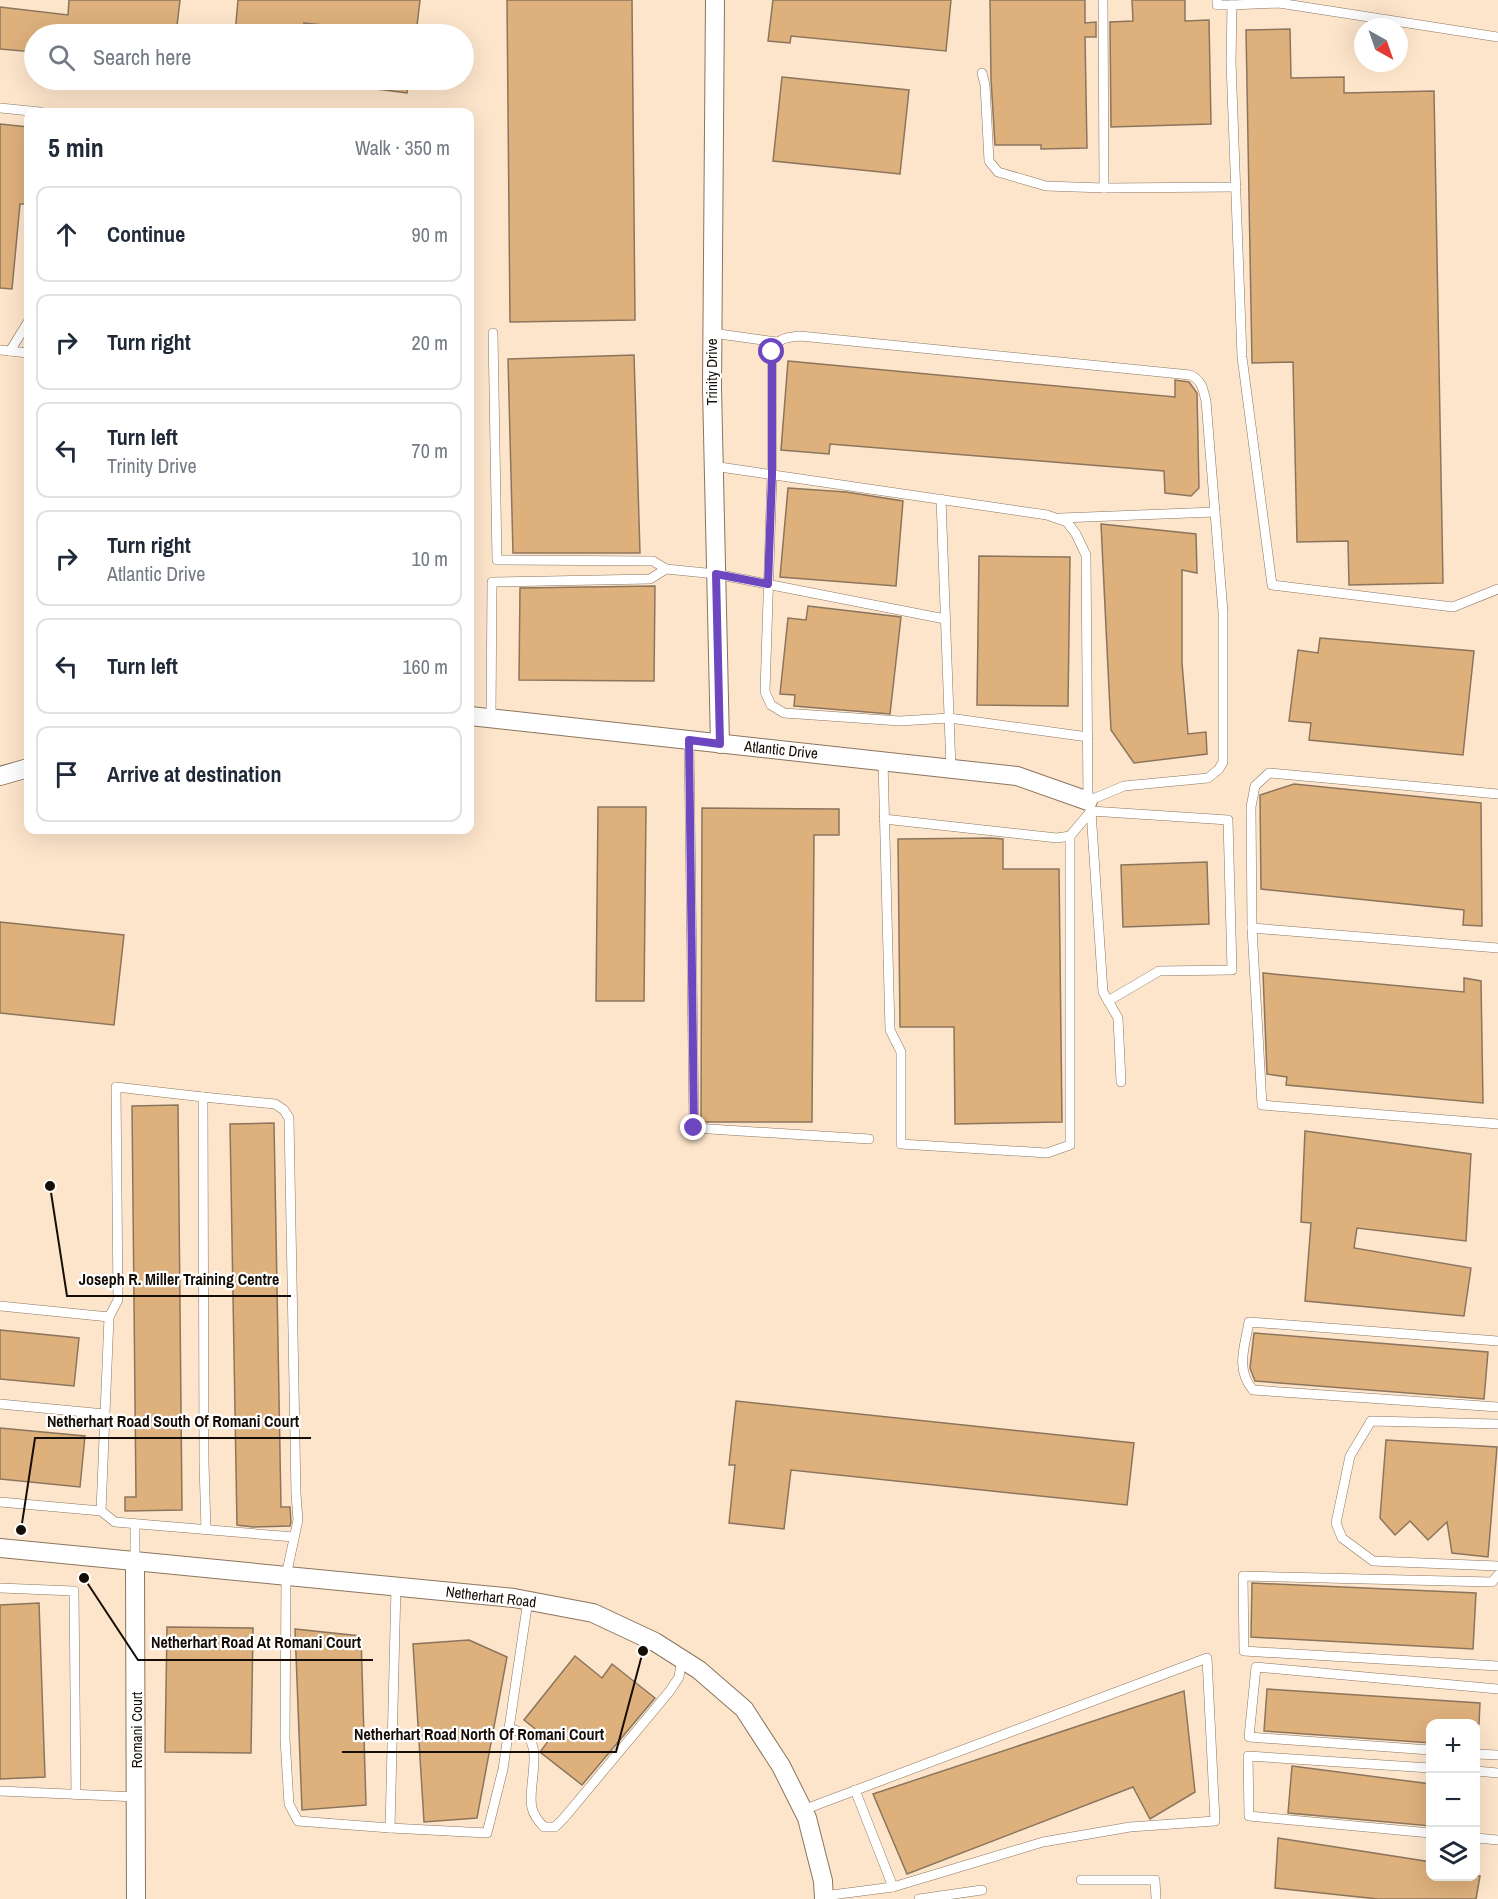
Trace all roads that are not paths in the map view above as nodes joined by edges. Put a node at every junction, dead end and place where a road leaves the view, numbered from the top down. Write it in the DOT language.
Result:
graph roads {
  1 [pos="715,0"];
  2 [pos="1103,0"];
  3 [pos="1217,0"];
  4 [pos="1279,2"];
  5 [pos="1232,5"];
  6 [pos="1498,37"];
  7 [pos="982,73"];
  8 [pos="0,108"];
  9 [pos="24,110"];
  10 [pos="1236,187"];
  11 [pos="1104,188"];
  12 [pos="24,327"];
  13 [pos="493,333"];
  14 [pos="712,333"];
  15 [pos="777,342"];
  16 [pos="5,351"];
  17 [pos="24,353"];
  18 [pos="713,466"];
  19 [pos="772,475"];
  20 [pos="940,499"];
  21 [pos="1215,512"];
  22 [pos="1056,518"];
  23 [pos="666,569"];
  24 [pos="716,574"];
  25 [pos="768,584"];
  26 [pos="1498,589"];
  27 [pos="945,619"];
  28 [pos="474,716"];
  29 [pos="491,718"];
  30 [pos="949,718"];
  31 [pos="1088,737"];
  32 [pos="689,740"];
  33 [pos="720,744"];
  34 [pos="883,761"];
  35 [pos="24,769"];
  36 [pos="951,769"];
  37 [pos="0,776"];
  38 [pos="1498,794"];
  39 [pos="1090,806"];
  40 [pos="884,819"];
  41 [pos="1070,836"];
  42 [pos="1252,928"];
  43 [pos="1498,948"];
  44 [pos="1108,1001"];
  45 [pos="1121,1082"];
  46 [pos="203,1097"];
  47 [pos="1498,1124"];
  48 [pos="869,1139"];
  49 [pos="0,1306"];
  50 [pos="109,1317"];
  51 [pos="1498,1341"];
  52 [pos="0,1404"];
  53 [pos="1498,1407"];
  54 [pos="105,1414"];
  55 [pos="1498,1424"];
  56 [pos="0,1502"];
  57 [pos="101,1511"];
  58 [pos="135,1524"];
  59 [pos="206,1530"];
  60 [pos="294,1537"];
  61 [pos="0,1548"];
  62 [pos="135,1562"];
  63 [pos="1498,1566"];
  64 [pos="1498,1575"];
  65 [pos="286,1576"];
  66 [pos="396,1587"];
  67 [pos="0,1588"];
  68 [pos="528,1600"];
  69 [pos="682,1659"];
  70 [pos="1498,1666"];
  71 [pos="1498,1689"];
  72 [pos="509,1728"];
  73 [pos="1426,1750"];
  74 [pos="1480,1754"];
  75 [pos="1498,1755"];
  76 [pos="1426,1768"];
  77 [pos="1480,1771"];
  78 [pos="1498,1773"];
  79 [pos="855,1790"];
  80 [pos="0,1791"];
  81 [pos="76,1795"];
  82 [pos="137,1797"];
  83 [pos="803,1810"];
  84 [pos="390,1828"];
  85 [pos="1426,1833"];
  86 [pos="1480,1838"];
  87 [pos="1498,1840"];
  88 [pos="1081,1880"];
  89 [pos="893,1887"];
  90 [pos="982,1890"];
  91 [pos="824,1897"];
  92 [pos="136,1899"];
  93 [pos="919,1899"];
  94 [pos="1156,1899"];
  1 -- 14 [label="street, Trinity Drive"];
  2 -- 11 [label="lane"];
  3 -- 5 [label="lane"];
  4 -- 5 [label="lane"];
  4 -- 6 [label="lane"];
  5 -- 10 [label="lane"];
  7 -- 11 [label="lane"];
  8 -- 9 [label="lane"];
  10 -- 11 [label="lane"];
  10 -- 26 [label="lane"];
  12 -- 16 [label="lane"];
  13 -- 23 [label="lane"];
  14 -- 15 [label="lane"];
  14 -- 18 [label="street, Trinity Drive"];
  15 -- 19 [label="lane"];
  15 -- 21 [label="lane"];
  16 -- 17 [label="lane"];
  18 -- 19 [label="lane"];
  18 -- 24 [label="street, Trinity Drive"];
  19 -- 20 [label="lane"];
  19 -- 25 [label="lane"];
  20 -- 22 [label="lane"];
  20 -- 27 [label="lane"];
  21 -- 22 [label="lane"];
  21 -- 39 [label="lane"];
  22 -- 31 [label="lane"];
  23 -- 24 [label="lane"];
  23 -- 29 [label="lane"];
  24 -- 25 [label="lane"];
  24 -- 33 [label="street, Trinity Drive"];
  25 -- 27 [label="lane"];
  25 -- 30 [label="lane"];
  27 -- 30 [label="lane"];
  28 -- 29 [label="street, Atlantic Drive"];
  29 -- 32 [label="street, Atlantic Drive"];
  30 -- 31 [label="lane"];
  30 -- 36 [label="lane"];
  31 -- 39 [label="lane"];
  32 -- 33 [label="street, Atlantic Drive"];
  32 -- 48 [label="lane"];
  33 -- 34 [label="street, Atlantic Drive"];
  34 -- 36 [label="street, Atlantic Drive"];
  34 -- 40 [label="lane"];
  35 -- 37 [label="street"];
  36 -- 39 [label="street, Atlantic Drive"];
  38 -- 42 [label="lane"];
  39 -- 41 [label="lane"];
  39 -- 44 [label="lane"];
  39 -- 44 [label="lane"];
  40 -- 41 [label="lane"];
  40 -- 41 [label="lane"];
  42 -- 43 [label="lane"];
  42 -- 47 [label="lane"];
  44 -- 45 [label="lane"];
  46 -- 50 [label="lane"];
  46 -- 59 [label="lane"];
  46 -- 60 [label="lane"];
  49 -- 50 [label="lane"];
  50 -- 54 [label="lane"];
  51 -- 53 [label="lane"];
  52 -- 54 [label="lane"];
  54 -- 57 [label="lane"];
  55 -- 63 [label="lane"];
  56 -- 57 [label="lane"];
  57 -- 58 [label="lane"];
  58 -- 59 [label="lane"];
  58 -- 62 [label="lane"];
  59 -- 60 [label="lane"];
  60 -- 65 [label="lane"];
  61 -- 62 [label="street, Netherhart Road"];
  62 -- 65 [label="street, Netherhart Road"];
  62 -- 82 [label="street, Romani Court"];
  64 -- 70 [label="lane"];
  65 -- 66 [label="street, Netherhart Road"];
  65 -- 84 [label="lane"];
  66 -- 68 [label="street, Netherhart Road"];
  66 -- 84 [label="lane"];
  67 -- 81 [label="lane"];
  68 -- 69 [label="street, Netherhart Road"];
  68 -- 72 [label="lane"];
  69 -- 72 [label="lane"];
  69 -- 83 [label="street, Netherhart Road"];
  71 -- 73 [label="lane"];
  72 -- 84 [label="lane"];
  74 -- 75 [label="lane"];
  76 -- 85 [label="lane"];
  77 -- 78 [label="lane"];
  79 -- 83 [label="lane"];
  79 -- 89 [label="lane"];
  79 -- 89 [label="lane"];
  80 -- 81 [label="lane"];
  81 -- 82 [label="lane"];
  82 -- 92 [label="street, Romani Court"];
  83 -- 91 [label="street, Netherhart Road"];
  86 -- 87 [label="lane"];
  88 -- 94 [label="lane"];
  89 -- 91 [label="lane"];
  90 -- 93 [label="lane"];
}
